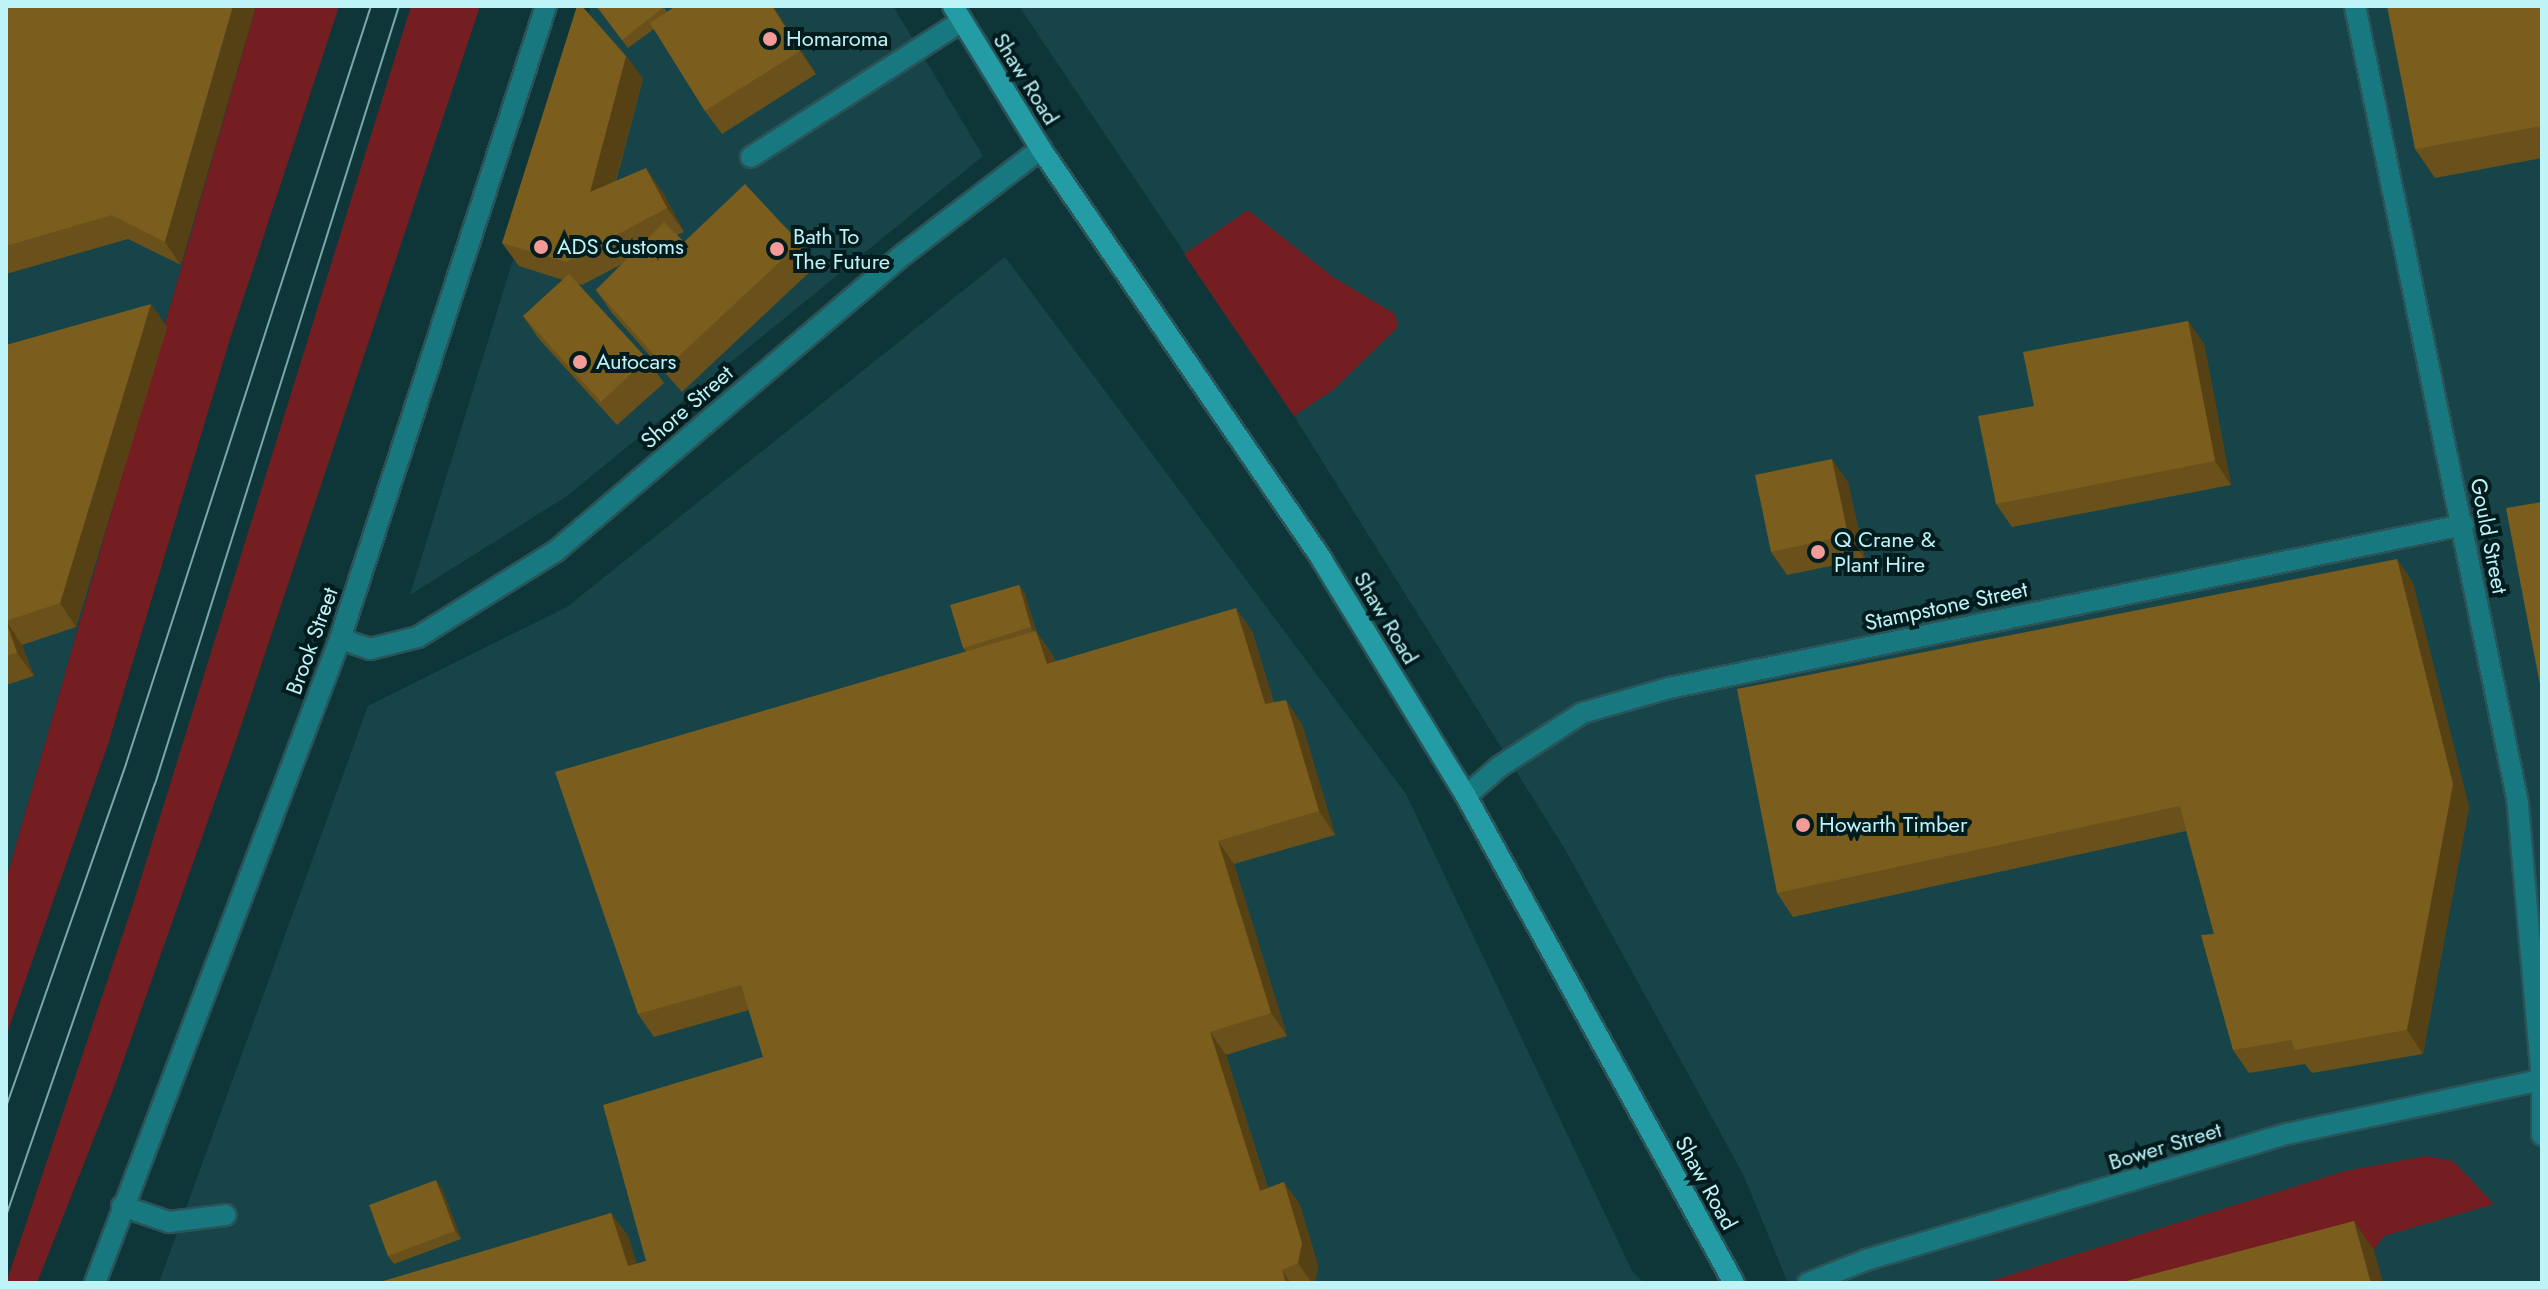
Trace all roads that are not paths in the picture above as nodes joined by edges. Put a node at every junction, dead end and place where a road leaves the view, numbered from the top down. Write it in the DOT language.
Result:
graph roads {
  1 [pos="546,6"];
  2 [pos="2355,6"];
  3 [pos="957,14"];
  4 [pos="1041,149"];
  5 [pos="751,157"];
  6 [pos="2463,525"];
  7 [pos="340,639"];
  8 [pos="1466,796"];
  9 [pos="2542,1080"];
  10 [pos="2542,1135"];
  11 [pos="122,1206"];
  12 [pos="226,1215"];
  13 [pos="95,1283"];
  14 [pos="1734,1283"];
  15 [pos="1808,1283"];
  1 -- 7 [label="street, Brook Street"];
  2 -- 6 [label="street, Gould Street"];
  3 -- 4 [label="main road, Shaw Road"];
  3 -- 5 [label="street"];
  4 -- 7 [label="street, Shore Street"];
  4 -- 8 [label="main road, Shaw Road"];
  6 -- 8 [label="street, Stampstone Street"];
  6 -- 9 [label="street, Gould Street"];
  7 -- 11 [label="street, Brook Street"];
  8 -- 14 [label="main road, Shaw Road"];
  9 -- 10 [label="street, Gould Street"];
  9 -- 15 [label="street, Bower Street"];
  11 -- 12 [label="street"];
  11 -- 13 [label="street, Brook Street"];
}
